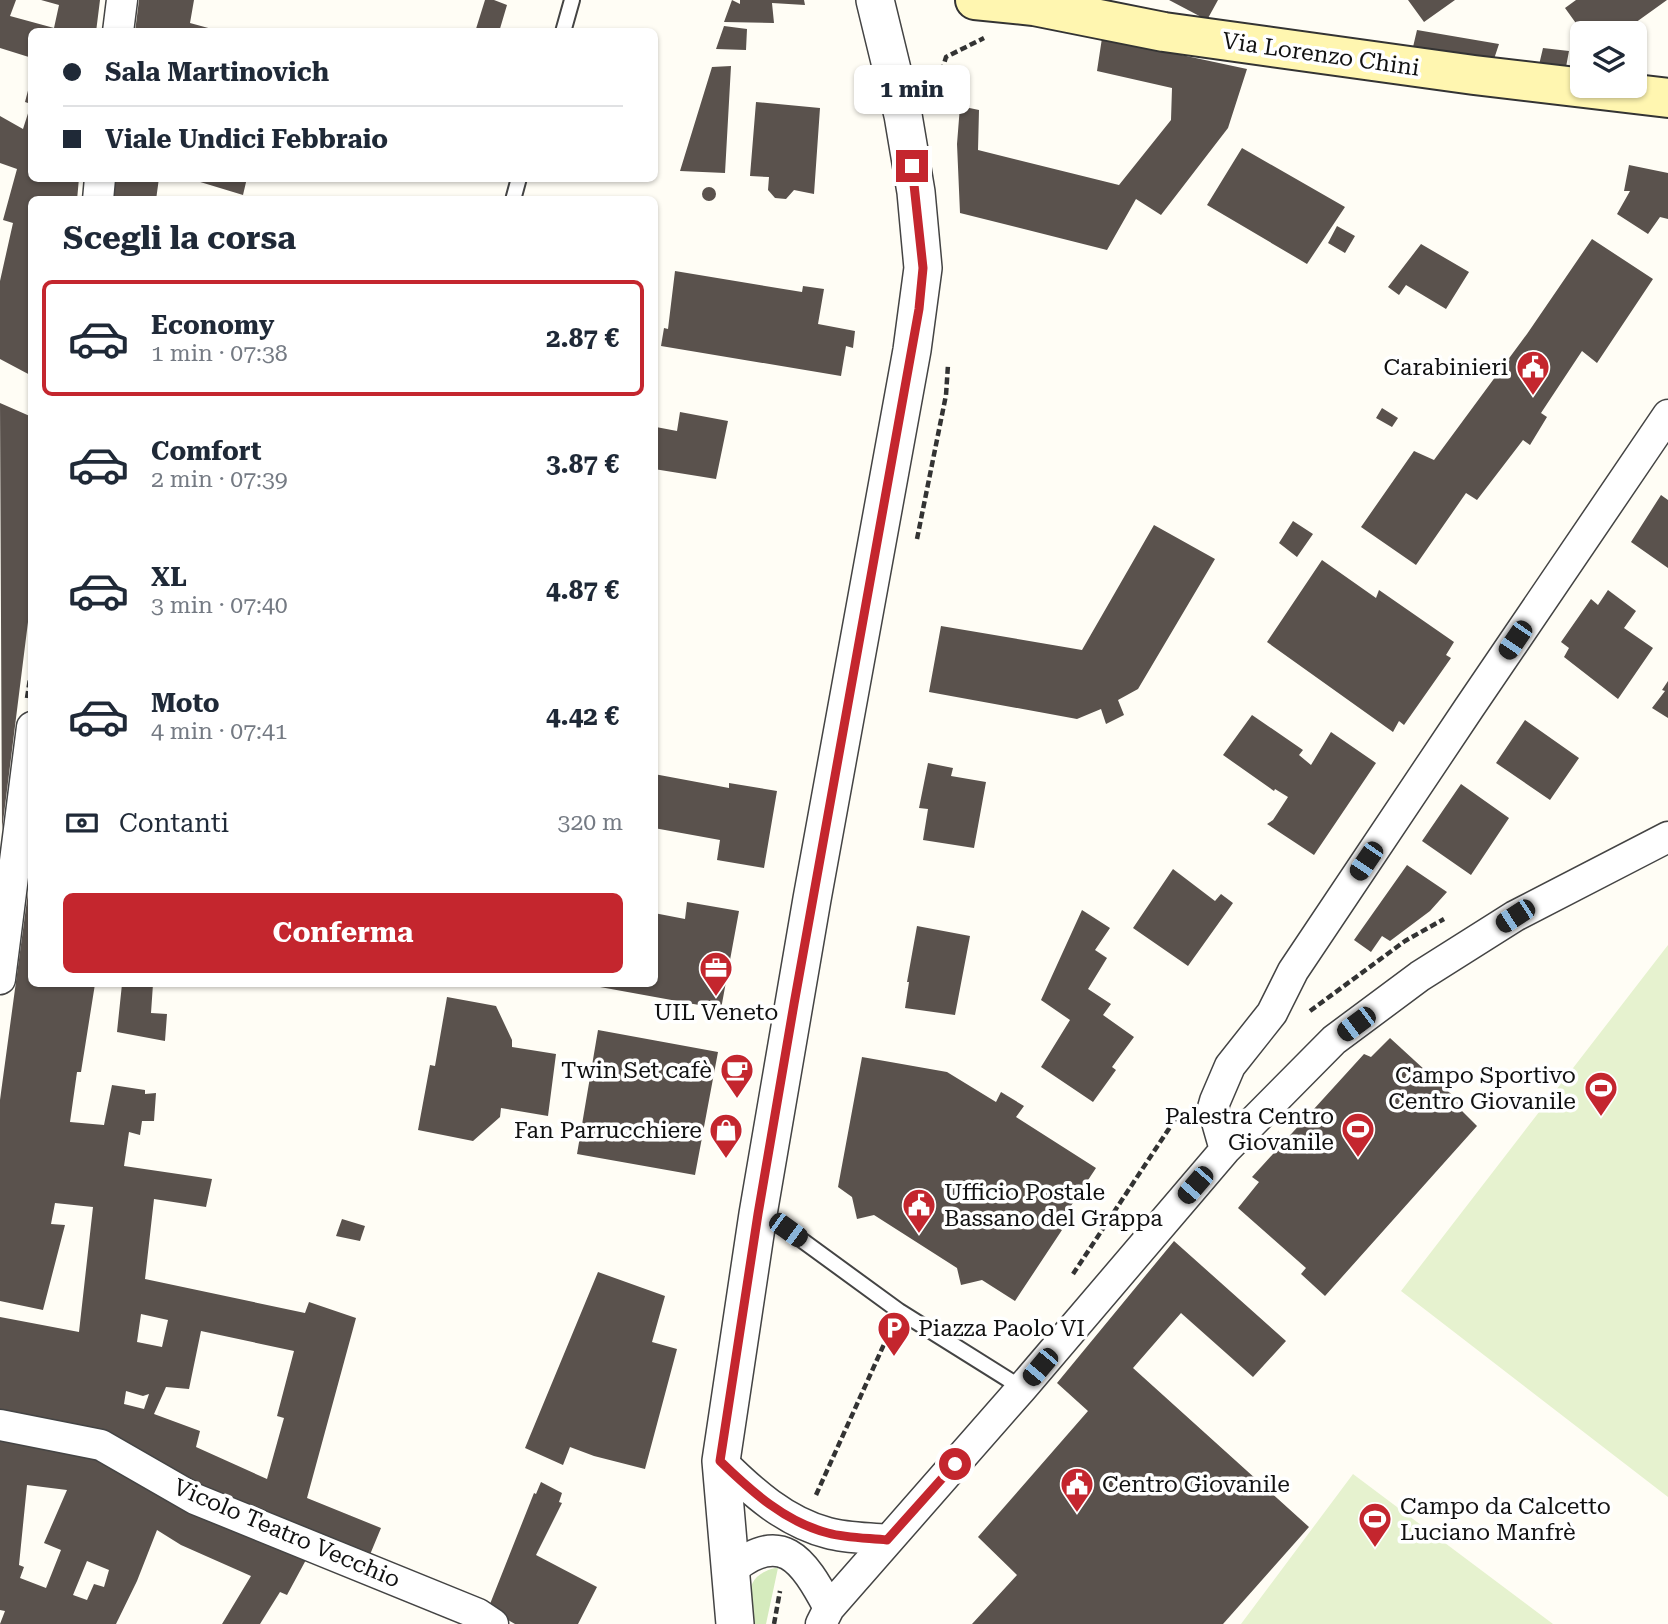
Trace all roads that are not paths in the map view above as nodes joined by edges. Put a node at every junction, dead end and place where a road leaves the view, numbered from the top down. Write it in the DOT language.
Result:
graph roads {
  1 [pos="122,0"];
  2 [pos="572,0"];
  3 [pos="875,0"];
  4 [pos="975,0"];
  5 [pos="1035,3"];
  6 [pos="118,28"];
  7 [pos="564,28"];
  8 [pos="1668,97"];
  9 [pos="1668,415"];
  10 [pos="28,758"];
  11 [pos="1668,837"];
  12 [pos="0,979"];
  13 [pos="1225,1150"];
  14 [pos="758,1214"];
  15 [pos="1022,1388"];
  16 [pos="0,1425"];
  17 [pos="720,1461"];
  18 [pos="887,1540"];
  19 [pos="729,1572"];
  20 [pos="825,1616"];
  21 [pos="493,1624"];
  22 [pos="734,1624"];
  1 -- 6 [label="street"];
  2 -- 7 [label="lane"];
  3 -- 14 [label="street"];
  4 -- 5 [label="main road, Via Lorenzo Chini"];
  5 -- 8 [label="main road, Via Lorenzo Chini"];
  9 -- 13 [label="street"];
  10 -- 12 [label="street"];
  11 -- 13 [label="street"];
  13 -- 15 [label="street"];
  14 -- 15 [label="lane"];
  14 -- 17 [label="street"];
  15 -- 18 [label="street"];
  16 -- 21 [label="street, Vicolo Teatro Vecchio"];
  17 -- 18 [label="street"];
  17 -- 19 [label="street"];
  18 -- 20 [label="street"];
  19 -- 20 [label="street"];
  19 -- 22 [label="street"];
}
